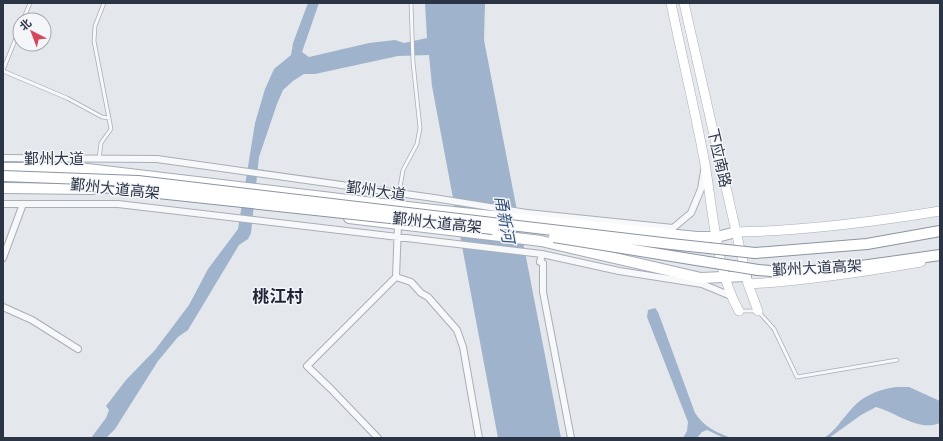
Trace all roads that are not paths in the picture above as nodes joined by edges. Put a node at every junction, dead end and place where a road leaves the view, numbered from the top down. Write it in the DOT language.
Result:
graph roads {
  1 [pos="104,3"];
  2 [pos="411,3"];
  3 [pos="671,3"];
  4 [pos="684,3"];
  5 [pos="12,48"];
  6 [pos="3,71"];
  7 [pos="109,118"];
  8 [pos="3,158"];
  9 [pos="99,159"];
  10 [pos="705,163"];
  11 [pos="3,168"];
  12 [pos="3,176"];
  13 [pos="3,183"];
  14 [pos="3,188"];
  15 [pos="399,194"];
  16 [pos="3,204"];
  17 [pos="23,204"];
  18 [pos="940,211"];
  19 [pos="529,217"];
  20 [pos="398,224"];
  21 [pos="940,231"];
  22 [pos="736,232"];
  23 [pos="398,237"];
  24 [pos="717,237"];
  25 [pos="542,254"];
  26 [pos="940,254"];
  27 [pos="3,258"];
  28 [pos="940,259"];
  29 [pos="726,276"];
  30 [pos="396,277"];
  31 [pos="747,280"];
  32 [pos="731,296"];
  33 [pos="3,306"];
  34 [pos="739,311"];
  35 [pos="758,311"];
  36 [pos="78,349"];
  37 [pos="897,360"];
  38 [pos="378,438"];
  39 [pos="479,438"];
  40 [pos="571,438"];
  1 -- 7 [label="lane"];
  2 -- 15 [label="lane"];
  3 -- 10 [label="main road, 下应南路"];
  4 -- 22 [label="main road, 下应南路"];
  5 -- 6 [label="lane"];
  6 -- 7 [label="lane"];
  7 -- 9 [label="lane"];
  8 -- 9 [label="street, 鄞州大道"];
  9 -- 15 [label="street, 鄞州大道"];
  10 -- 19 [label="street, 鄞州大道"];
  10 -- 24 [label="main road, 下应南路"];
  11 -- 19 [label="main road, 鄞州大道"];
  12 -- 21 [label="main road, 鄞州大道高架, bridge"];
  13 -- 26 [label="main road, 鄞州大道高架, bridge"];
  14 -- 20 [label="main road, 鄞州大道"];
  15 -- 19 [label="street, 鄞州大道"];
  16 -- 17 [label="street"];
  17 -- 23 [label="street"];
  17 -- 27 [label="street"];
  18 -- 22 [label="main road"];
  19 -- 24 [label="main road, 鄞州大道"];
  20 -- 23 [label="street"];
  20 -- 29 [label="main road, 鄞州大道"];
  22 -- 24 [label="main road, 鄞州大道"];
  22 -- 31 [label="main road, 下应南路"];
  23 -- 25 [label="street"];
  23 -- 30 [label="street"];
  24 -- 29 [label="main road, 下应南路"];
  25 -- 32 [label="street"];
  25 -- 40 [label="street"];
  28 -- 31 [label="main road"];
  29 -- 31 [label="main road, 鄞州大道"];
  29 -- 32 [label="main road, 下应南路"];
  30 -- 38 [label="street"];
  30 -- 39 [label="street"];
  31 -- 35 [label="main road, 下应南路"];
  32 -- 34 [label="main road, 下应南路"];
  33 -- 36 [label="street"];
  34 -- 35 [label="lane"];
  35 -- 37 [label="lane"];
}
